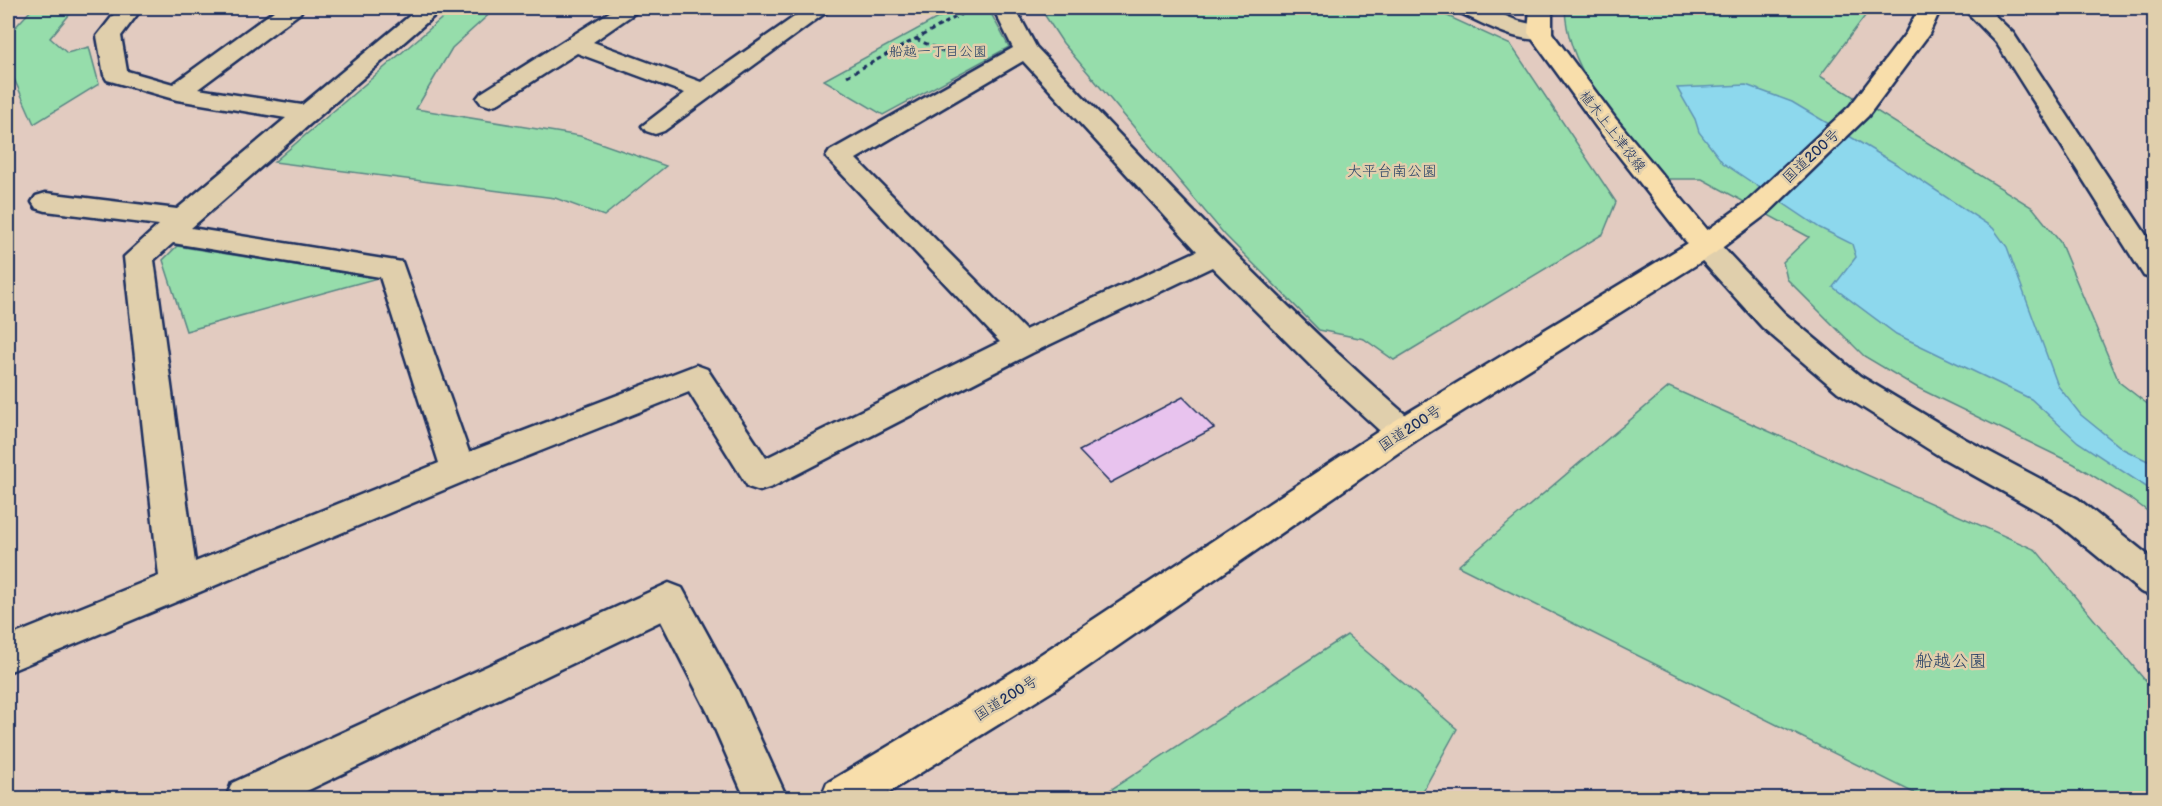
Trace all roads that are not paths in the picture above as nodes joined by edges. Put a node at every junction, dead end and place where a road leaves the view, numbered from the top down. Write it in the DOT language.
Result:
graph roads {
  1 [pos="131,8"];
  2 [pos="292,8"];
  3 [pos="432,8"];
  4 [pos="631,8"];
  5 [pos="821,8"];
  6 [pos="1004,8"];
  7 [pos="1468,8"];
  8 [pos="1930,8"];
  9 [pos="1974,8"];
  10 [pos="1540,20"];
  11 [pos="575,44"];
  12 [pos="1026,50"];
  13 [pos="704,91"];
  14 [pos="177,93"];
  15 [pos="490,98"];
  16 [pos="307,114"];
  17 [pos="655,126"];
  18 [pos="46,202"];
  19 [pos="175,226"];
  20 [pos="1705,246"];
  21 [pos="1216,254"];
  22 [pos="2154,268"];
  23 [pos="1021,345"];
  24 [pos="1403,432"];
  25 [pos="458,470"];
  26 [pos="2154,581"];
  27 [pos="179,584"];
  28 [pos="8,655"];
  29 [pos="247,798"];
  30 [pos="766,798"];
  31 [pos="842,798"];
  1 -- 14 [label="street"];
  2 -- 14 [label="street"];
  3 -- 16 [label="street"];
  4 -- 11 [label="street"];
  5 -- 13 [label="street"];
  6 -- 12 [label="street"];
  7 -- 10 [label="street"];
  8 -- 20 [label="main road, 国道200号"];
  9 -- 22 [label="street"];
  10 -- 20 [label="main road, 植木上上津役線"];
  11 -- 13 [label="street"];
  11 -- 15 [label="street"];
  12 -- 21 [label="street"];
  12 -- 23 [label="street"];
  13 -- 17 [label="street"];
  14 -- 16 [label="street"];
  16 -- 19 [label="street"];
  18 -- 19 [label="street"];
  19 -- 25 [label="street"];
  19 -- 27 [label="street"];
  20 -- 24 [label="main road, 国道200号"];
  20 -- 26 [label="street"];
  21 -- 23 [label="street"];
  21 -- 24 [label="street"];
  23 -- 25 [label="street"];
  24 -- 31 [label="main road, 国道200号"];
  25 -- 27 [label="street"];
  27 -- 28 [label="street"];
  29 -- 30 [label="street"];
}
